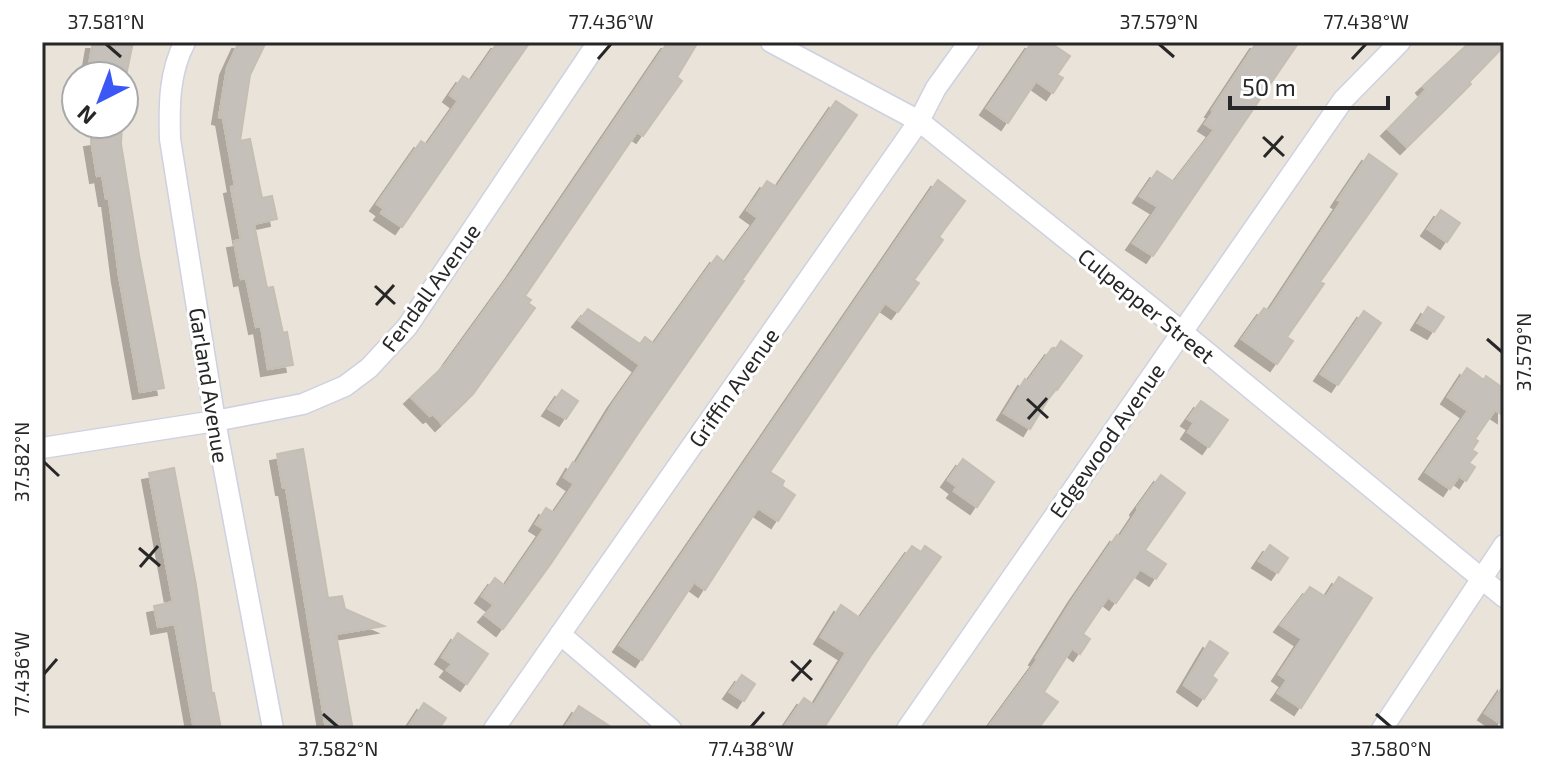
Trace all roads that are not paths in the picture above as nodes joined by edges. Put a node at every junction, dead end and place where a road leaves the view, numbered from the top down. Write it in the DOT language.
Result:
graph roads {
  1 [pos="185,42"];
  2 [pos="598,42"];
  3 [pos="771,42"];
  4 [pos="969,42"];
  5 [pos="1400,42"];
  6 [pos="919,121"];
  7 [pos="1181,331"];
  8 [pos="215,421"];
  9 [pos="42,448"];
  10 [pos="1504,545"];
  11 [pos="1482,578"];
  12 [pos="1504,597"];
  13 [pos="560,634"];
  14 [pos="273,729"];
  15 [pos="494,729"];
  16 [pos="671,729"];
  17 [pos="907,729"];
  18 [pos="1382,729"];
  1 -- 8 [label="street, Garland Avenue"];
  2 -- 8 [label="street, Fendall Avenue"];
  3 -- 6 [label="street, Culpepper Street"];
  4 -- 6 [label="street, Griffin Avenue"];
  5 -- 7 [label="street, Edgewood Avenue"];
  6 -- 7 [label="street, Culpepper Street"];
  6 -- 13 [label="street, Griffin Avenue"];
  7 -- 11 [label="street, Culpepper Street"];
  7 -- 17 [label="street, Edgewood Avenue"];
  8 -- 9 [label="street, Fendall Avenue"];
  8 -- 14 [label="street, Garland Avenue"];
  10 -- 11 [label="street"];
  11 -- 12 [label="street, Culpepper Street"];
  11 -- 18 [label="street"];
  13 -- 15 [label="street, Griffin Avenue"];
  13 -- 16 [label="street"];
}
